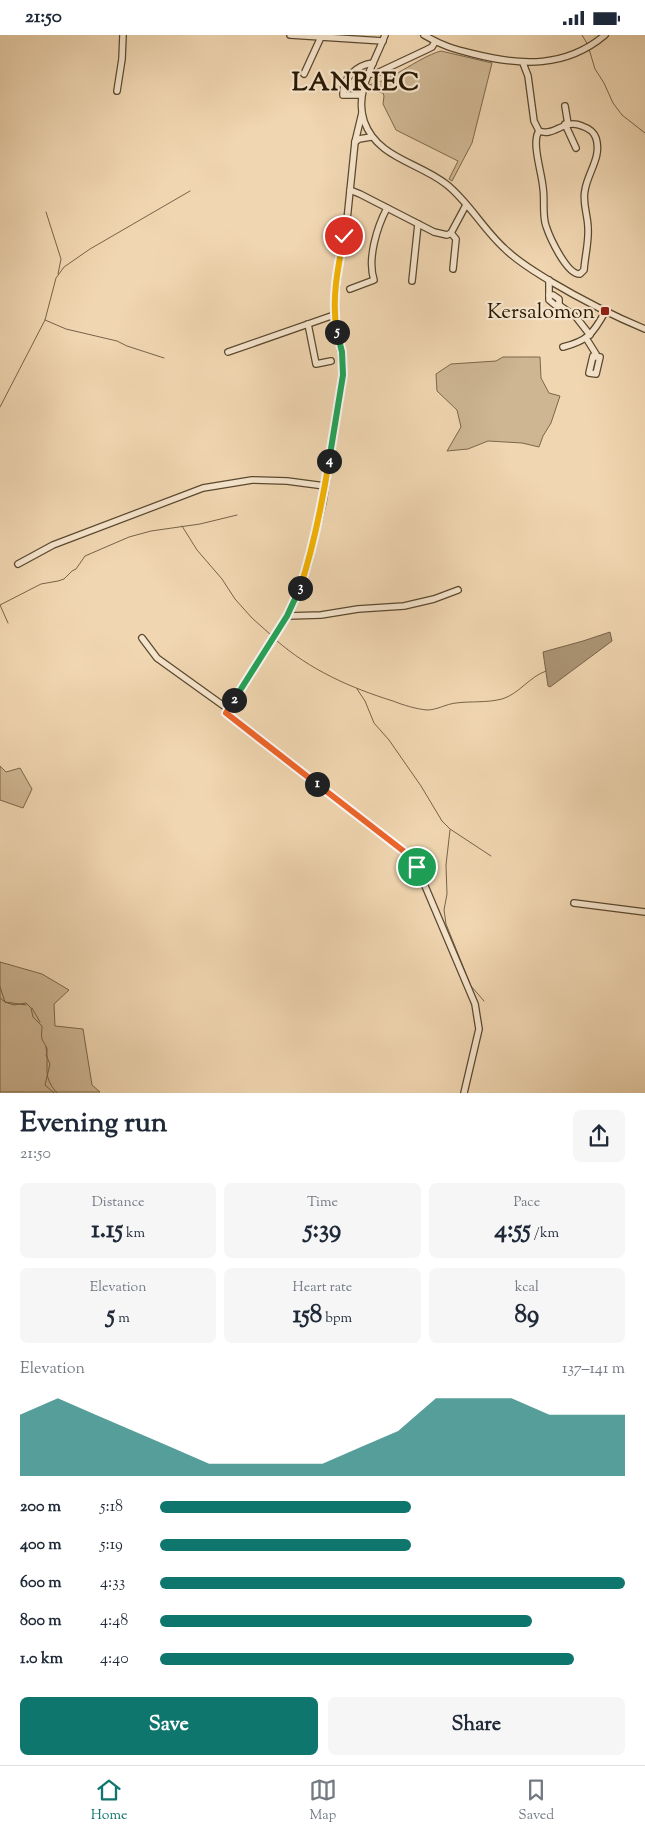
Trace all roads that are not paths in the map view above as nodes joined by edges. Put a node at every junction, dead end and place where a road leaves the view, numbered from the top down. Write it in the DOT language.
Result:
graph roads {
  1 [pos="123,35"];
  2 [pos="290,35"];
  3 [pos="424,35"];
  4 [pos="605,35"];
  5 [pos="313,36"];
  6 [pos="321,37"];
  7 [pos="384,38"];
  8 [pos="435,42"];
  9 [pos="373,63"];
  10 [pos="524,63"];
  11 [pos="304,73"];
  12 [pos="368,74"];
  13 [pos="117,91"];
  14 [pos="361,95"];
  15 [pos="566,106"];
  16 [pos="362,113"];
  17 [pos="567,124"];
  18 [pos="539,131"];
  19 [pos="371,137"];
  20 [pos="356,142"];
  21 [pos="576,148"];
  22 [pos="350,191"];
  23 [pos="466,205"];
  24 [pos="387,208"];
  25 [pos="418,224"];
  26 [pos="451,233"];
  27 [pos="454,269"];
  28 [pos="549,280"];
  29 [pos="412,281"];
  30 [pos="350,289"];
  31 [pos="605,312"];
  32 [pos="334,315"];
  33 [pos="308,324"];
  34 [pos="645,329"];
  35 [pos="588,337"];
  36 [pos="563,347"];
  37 [pos="228,352"];
  38 [pos="596,357"];
  39 [pos="330,361"];
  40 [pos="325,486"];
  41 [pos="18,564"];
  42 [pos="458,590"];
  43 [pos="287,616"];
  44 [pos="142,638"];
  45 [pos="227,711"];
  46 [pos="574,903"];
  47 [pos="645,912"];
  48 [pos="464,1093"];
  1 -- 13 [label="street"];
  2 -- 5 [label="street"];
  3 -- 8 [label="street"];
  4 -- 10 [label="street"];
  5 -- 6 [label="street"];
  6 -- 7 [label="street"];
  6 -- 11 [label="street"];
  7 -- 9 [label="street"];
  8 -- 10 [label="street"];
  8 -- 12 [label="street"];
  9 -- 12 [label="street"];
  9 -- 14 [label="street"];
  10 -- 18 [label="street"];
  12 -- 14 [label="street"];
  14 -- 16 [label="street"];
  15 -- 17 [label="street"];
  16 -- 19 [label="street"];
  16 -- 20 [label="street"];
  17 -- 18 [label="street"];
  17 -- 18 [label="street"];
  17 -- 21 [label="street"];
  19 -- 20 [label="street"];
  19 -- 23 [label="street"];
  20 -- 22 [label="street"];
  22 -- 24 [label="street"];
  22 -- 32 [label="street"];
  23 -- 26 [label="street"];
  23 -- 28 [label="street"];
  24 -- 25 [label="street"];
  24 -- 30 [label="street"];
  25 -- 26 [label="street"];
  25 -- 29 [label="street"];
  26 -- 27 [label="street"];
  28 -- 31 [label="street"];
  28 -- 35 [label="street"];
  31 -- 34 [label="street"];
  31 -- 35 [label="street"];
  32 -- 33 [label="street"];
  32 -- 40 [label="street"];
  33 -- 37 [label="street"];
  33 -- 39 [label="street"];
  35 -- 36 [label="street"];
  35 -- 38 [label="street"];
  40 -- 41 [label="street"];
  40 -- 43 [label="street"];
  42 -- 43 [label="street"];
  43 -- 45 [label="street"];
  44 -- 45 [label="street"];
  45 -- 48 [label="street"];
  46 -- 47 [label="street"];
}
